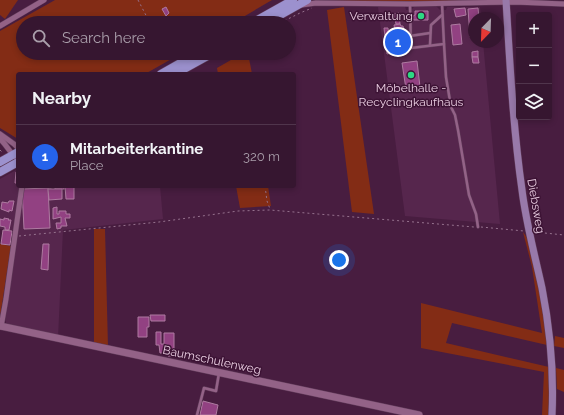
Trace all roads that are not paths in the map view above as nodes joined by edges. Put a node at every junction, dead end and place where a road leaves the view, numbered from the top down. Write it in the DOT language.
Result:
graph roads {
  1 [pos="44,0"];
  2 [pos="307,0"];
  3 [pos="506,1"];
  4 [pos="546,1"];
  5 [pos="295,3"];
  6 [pos="410,4"];
  7 [pos="442,4"];
  8 [pos="564,4"];
  9 [pos="442,15"];
  10 [pos="17,16"];
  11 [pos="267,16"];
  12 [pos="276,16"];
  13 [pos="16,17"];
  14 [pos="0,26"];
  15 [pos="430,33"];
  16 [pos="410,36"];
  17 [pos="444,44"];
  18 [pos="430,45"];
  19 [pos="186,60"];
  20 [pos="200,60"];
  21 [pos="165,72"];
  22 [pos="179,72"];
  23 [pos="0,134"];
  24 [pos="0,139"];
  25 [pos="16,151"];
  26 [pos="16,154"];
  27 [pos="16,155"];
  28 [pos="16,156"];
  29 [pos="0,162"];
  30 [pos="0,172"];
  31 [pos="22,188"];
  32 [pos="478,227"];
  33 [pos="0,327"];
  34 [pos="220,373"];
  35 [pos="197,415"];
  36 [pos="419,415"];
  37 [pos="552,415"];
  1 -- 10 [label="street"];
  2 -- 5 [label="main road"];
  3 -- 4 [label="street"];
  3 -- 7 [label="street"];
  3 -- 37 [label="main road, Diebsweg"];
  4 -- 8 [label="street"];
  5 -- 6 [label="street"];
  5 -- 11 [label="main road"];
  5 -- 12 [label="main road"];
  6 -- 7 [label="street"];
  6 -- 16 [label="lane"];
  7 -- 9 [label="lane"];
  9 -- 15 [label="lane"];
  9 -- 17 [label="lane"];
  13 -- 14 [label="street"];
  15 -- 16 [label="lane"];
  15 -- 18 [label="lane"];
  16 -- 18 [label="lane"];
  17 -- 18 [label="lane"];
  17 -- 32 [label="lane"];
  19 -- 21 [label="main road"];
  20 -- 22 [label="main road"];
  23 -- 25 [label="street"];
  24 -- 26 [label="street"];
  27 -- 29 [label="main road"];
  28 -- 30 [label="main road"];
  31 -- 33 [label="street"];
  33 -- 34 [label="street, Baumschulenweg"];
  34 -- 35 [label="lane"];
  34 -- 36 [label="street, Baumschulenweg"];
}
